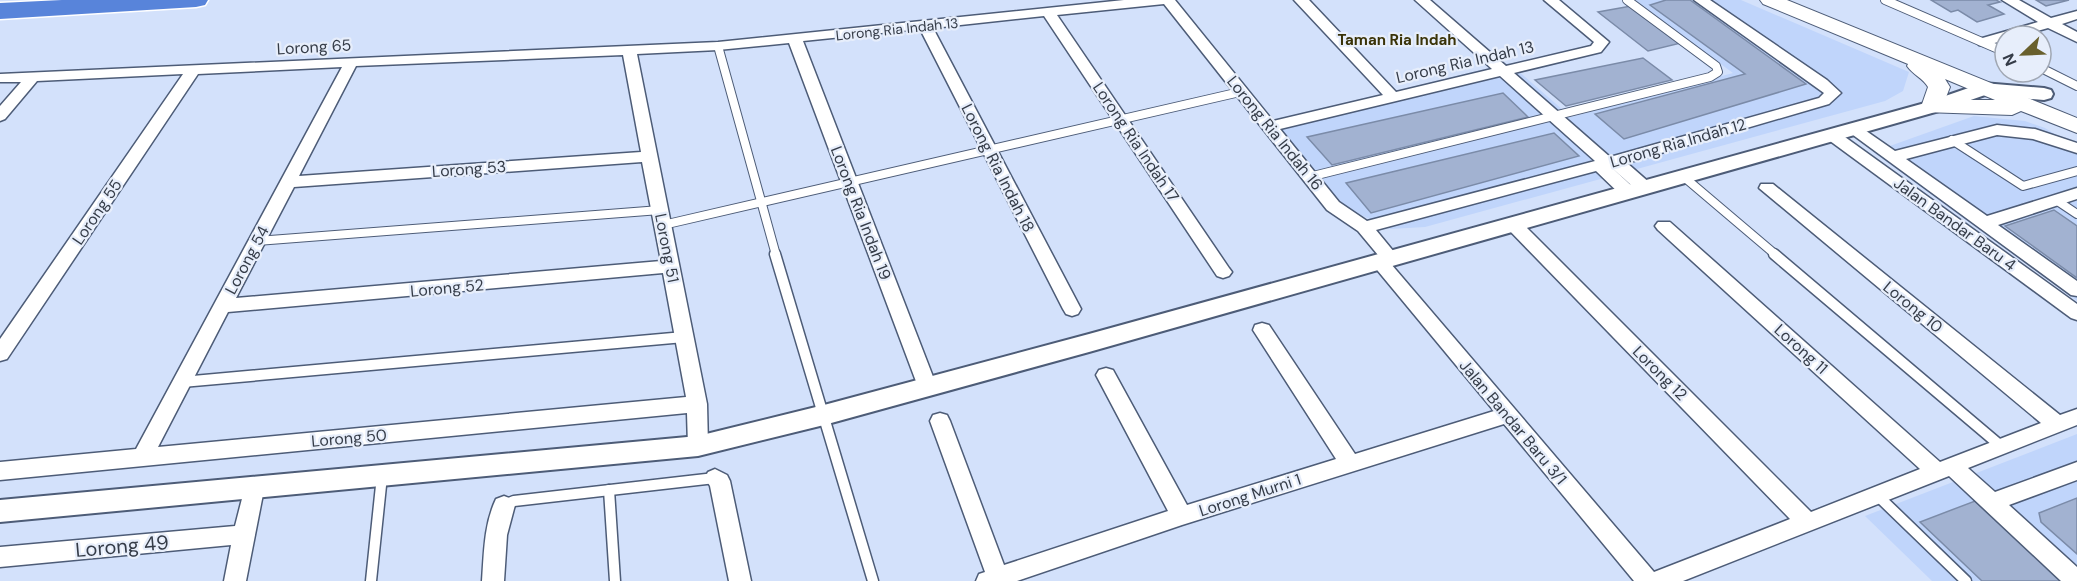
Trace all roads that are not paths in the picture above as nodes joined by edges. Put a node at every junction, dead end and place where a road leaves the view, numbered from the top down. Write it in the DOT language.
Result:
graph roads {
  1 [pos="196,0"];
  2 [pos="1166,0"];
  3 [pos="1300,0"];
  4 [pos="1422,0"];
  5 [pos="1573,0"];
  6 [pos="1627,0"];
  7 [pos="1701,0"];
  8 [pos="1770,0"];
  9 [pos="1806,0"];
  10 [pos="1885,0"];
  11 [pos="2009,0"];
  12 [pos="1554,2"];
  13 [pos="0,11"];
  14 [pos="1049,13"];
  15 [pos="2077,15"];
  16 [pos="2049,22"];
  17 [pos="925,26"];
  18 [pos="2077,38"];
  19 [pos="795,39"];
  20 [pos="1984,42"];
  21 [pos="1880,45"];
  22 [pos="718,46"];
  23 [pos="1993,46"];
  24 [pos="629,50"];
  25 [pos="351,63"];
  26 [pos="193,70"];
  27 [pos="1504,71"];
  28 [pos="2053,74"];
  29 [pos="33,76"];
  30 [pos="0,78"];
  31 [pos="1980,79"];
  32 [pos="2077,86"];
  33 [pos="1240,92"];
  34 [pos="1393,97"];
  35 [pos="1932,107"];
  36 [pos="0,116"];
  37 [pos="1555,116"];
  38 [pos="2072,118"];
  39 [pos="1120,119"];
  40 [pos="1268,127"];
  41 [pos="1843,132"];
  42 [pos="1952,140"];
  43 [pos="2077,148"];
  44 [pos="989,150"];
  45 [pos="650,156"];
  46 [pos="1892,157"];
  47 [pos="1607,163"];
  48 [pos="2077,171"];
  49 [pos="1309,177"];
  50 [pos="1684,177"];
  51 [pos="288,182"];
  52 [pos="849,182"];
  53 [pos="1767,188"];
  54 [pos="1637,190"];
  55 [pos="2077,193"];
  56 [pos="2056,200"];
  57 [pos="760,202"];
  58 [pos="2077,214"];
  59 [pos="661,217"];
  60 [pos="1984,223"];
  61 [pos="1513,224"];
  62 [pos="1664,226"];
  63 [pos="1364,227"];
  64 [pos="257,241"];
  65 [pos="1384,260"];
  66 [pos="670,266"];
  67 [pos="1223,272"];
  68 [pos="2077,290"];
  69 [pos="223,306"];
  70 [pos="1072,309"];
  71 [pos="2077,313"];
  72 [pos="1262,330"];
  73 [pos="684,337"];
  74 [pos="0,354"];
  75 [pos="1106,375"];
  76 [pos="182,382"];
  77 [pos="927,387"];
  78 [pos="697,405"];
  79 [pos="824,415"];
  80 [pos="1506,415"];
  81 [pos="940,421"];
  82 [pos="2067,421"];
  83 [pos="698,446"];
  84 [pos="2001,447"];
  85 [pos="142,458"];
  86 [pos="1350,463"];
  87 [pos="1944,469"];
  88 [pos="0,471"];
  89 [pos="2077,471"];
  90 [pos="382,476"];
  91 [pos="715,478"];
  92 [pos="253,489"];
  93 [pos="609,490"];
  94 [pos="1878,496"];
  95 [pos="1992,502"];
  96 [pos="504,505"];
  97 [pos="0,511"];
  98 [pos="1182,516"];
  99 [pos="1807,522"];
  100 [pos="245,534"];
  101 [pos="0,557"];
  102 [pos="995,580"];
  103 [pos="235,581"];
  104 [pos="371,581"];
  105 [pos="493,581"];
  106 [pos="615,581"];
  107 [pos="740,581"];
  108 [pos="873,581"];
  109 [pos="1648,581"];
  110 [pos="1657,581"];
  111 [pos="1966,581"];
  112 [pos="2077,581"];
  1 -- 13 [label="highway"];
  2 -- 14 [label="street, Lorong Ria Indah 13"];
  2 -- 33 [label="street, Lorong Ria Indah 16"];
  3 -- 34 [label="street"];
  4 -- 27 [label="street"];
  5 -- 12 [label="street"];
  6 -- 37 [label="lane"];
  7 -- 47 [label="street, Lorong Ria Indah 12"];
  8 -- 21 [label="main road"];
  9 -- 31 [label="main road"];
  10 -- 20 [label="lane"];
  11 -- 16 [label="street"];
  12 -- 27 [label="street, Lorong Ria Indah 13"];
  14 -- 17 [label="street, Lorong Ria Indah 13"];
  14 -- 39 [label="street, Lorong Ria Indah 17"];
  15 -- 16 [label="street"];
  16 -- 18 [label="street"];
  16 -- 20 [label="street"];
  17 -- 19 [label="street, Lorong Ria Indah 13"];
  17 -- 44 [label="street, Lorong Ria Indah 18"];
  19 -- 22 [label="street, Lorong Ria Indah 13"];
  19 -- 52 [label="street, Lorong Ria Indah 19"];
  20 -- 23 [label="lane"];
  21 -- 31 [label="main road"];
  21 -- 35 [label="main road"];
  22 -- 24 [label="street, Lorong Ria Indah 13"];
  22 -- 57 [label="lane"];
  24 -- 25 [label="street, Lorong 65"];
  24 -- 45 [label="street, Lorong 51"];
  25 -- 26 [label="street, Lorong 65"];
  25 -- 51 [label="street, Lorong 54"];
  26 -- 29 [label="street, Lorong 65"];
  26 -- 74 [label="street, Lorong 55"];
  27 -- 34 [label="street, Lorong Ria Indah 13"];
  27 -- 37 [label="street"];
  28 -- 32 [label="lane"];
  29 -- 30 [label="street, Lorong 65"];
  29 -- 36 [label="street"];
  31 -- 35 [label="street"];
  31 -- 38 [label="main road"];
  31 -- 38 [label="main road"];
  33 -- 39 [label="lane"];
  33 -- 40 [label="street, Lorong Ria Indah 16"];
  34 -- 40 [label="street, Lorong Ria Indah 13"];
  35 -- 38 [label="main road"];
  35 -- 41 [label="street"];
  37 -- 47 [label="street"];
  37 -- 49 [label="lane"];
  39 -- 44 [label="lane"];
  39 -- 67 [label="street, Lorong Ria Indah 17"];
  40 -- 49 [label="street, Lorong Ria Indah 16"];
  41 -- 46 [label="street, Jalan Bandar Baru 4"];
  41 -- 50 [label="street"];
  41 -- 71 [label="street, Jalan Bandar Baru 4"];
  42 -- 43 [label="street"];
  42 -- 46 [label="street"];
  42 -- 48 [label="lane"];
  44 -- 52 [label="lane"];
  44 -- 70 [label="street, Lorong Ria Indah 18"];
  45 -- 51 [label="street, Lorong 53"];
  45 -- 59 [label="street, Lorong 51"];
  46 -- 60 [label="street, Jalan Bandar Baru 4"];
  47 -- 54 [label="street"];
  47 -- 63 [label="street, Lorong Ria Indah 12"];
  49 -- 63 [label="street, Lorong Ria Indah 16"];
  50 -- 54 [label="street"];
  50 -- 84 [label="lane"];
  51 -- 64 [label="street, Lorong 54"];
  52 -- 57 [label="lane"];
  52 -- 77 [label="street, Lorong Ria Indah 19"];
  53 -- 82 [label="street, Lorong 10"];
  54 -- 61 [label="street"];
  55 -- 56 [label="street"];
  56 -- 58 [label="lane"];
  56 -- 60 [label="street"];
  57 -- 59 [label="lane"];
  57 -- 79 [label="lane"];
  59 -- 64 [label="lane"];
  59 -- 66 [label="street, Lorong 51"];
  60 -- 68 [label="street, Jalan Bandar Baru 4"];
  61 -- 65 [label="street"];
  61 -- 99 [label="street, Lorong 12"];
  62 -- 87 [label="street, Lorong 11"];
  63 -- 65 [label="street, Lorong Ria Indah 16"];
  64 -- 69 [label="street, Lorong 54"];
  65 -- 77 [label="street"];
  65 -- 80 [label="street, Jalan Bandar Baru 3/1"];
  66 -- 69 [label="street, Lorong 52"];
  66 -- 73 [label="street, Lorong 51"];
  69 -- 76 [label="street, Lorong 54"];
  72 -- 86 [label="street"];
  73 -- 76 [label="lane"];
  73 -- 78 [label="street, Lorong 51"];
  75 -- 98 [label="street"];
  76 -- 85 [label="street, Lorong 54"];
  77 -- 79 [label="street"];
  78 -- 83 [label="street, Lorong 51"];
  78 -- 85 [label="street, Lorong 50"];
  79 -- 83 [label="street"];
  79 -- 108 [label="lane"];
  80 -- 86 [label="street, Lorong Murni 1"];
  80 -- 109 [label="street, Jalan Bandar Baru 3/1"];
  81 -- 102 [label="street"];
  82 -- 84 [label="street"];
  83 -- 90 [label="street"];
  84 -- 87 [label="street"];
  85 -- 88 [label="street, Lorong 50"];
  86 -- 98 [label="street, Lorong Murni 1"];
  87 -- 94 [label="street"];
  87 -- 95 [label="street, Lorong 11"];
  89 -- 95 [label="street"];
  90 -- 92 [label="street"];
  90 -- 104 [label="lane"];
  91 -- 93 [label="lane"];
  91 -- 107 [label="street"];
  92 -- 97 [label="street"];
  92 -- 100 [label="street"];
  93 -- 96 [label="lane"];
  93 -- 106 [label="lane"];
  94 -- 99 [label="street"];
  94 -- 111 [label="lane"];
  95 -- 112 [label="street, Lorong 11"];
  96 -- 105 [label="street"];
  98 -- 102 [label="street, Lorong Murni 1"];
  99 -- 110 [label="street"];
  100 -- 101 [label="street, Lorong 49"];
  100 -- 103 [label="street"];
}
